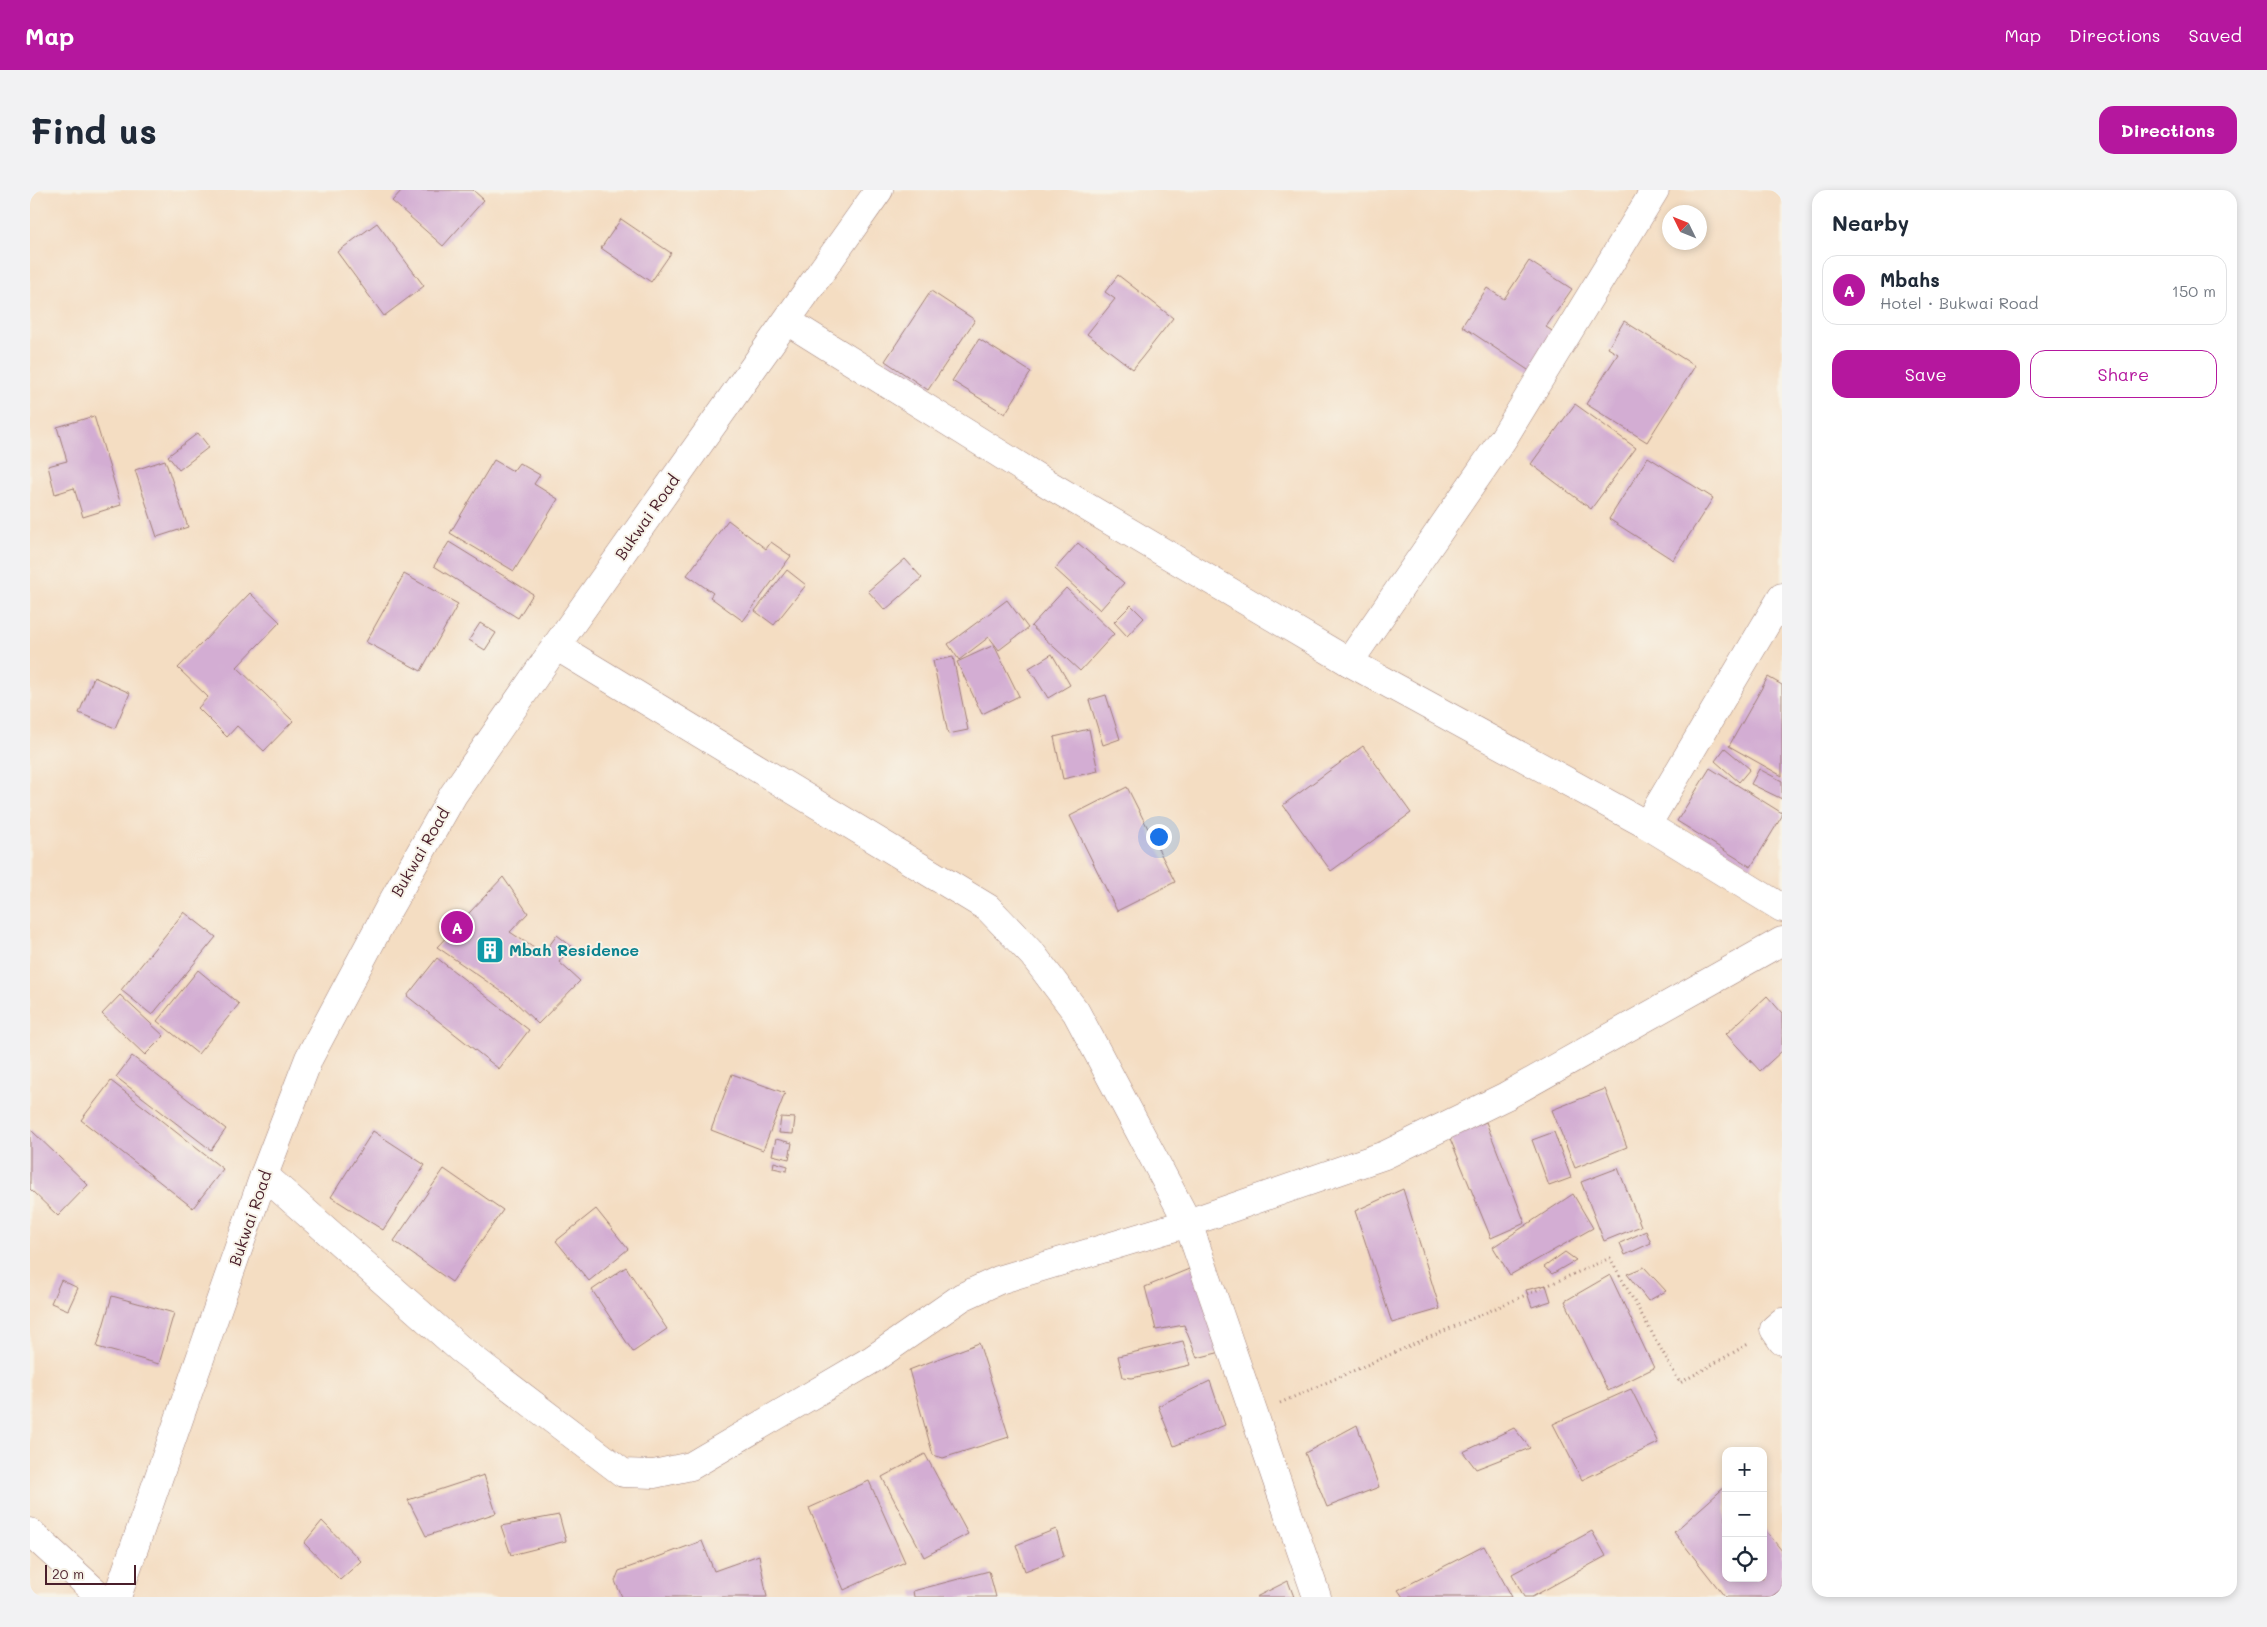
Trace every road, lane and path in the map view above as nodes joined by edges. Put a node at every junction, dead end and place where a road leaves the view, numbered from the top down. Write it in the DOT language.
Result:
graph roads {
  1 [pos="879,190"];
  2 [pos="1654,190"];
  3 [pos="787,321"];
  4 [pos="1782,596"];
  5 [pos="556,646"];
  6 [pos="1349,662"];
  7 [pos="1647,825"];
  8 [pos="1782,908"];
  9 [pos="1782,941"];
  10 [pos="264,1175"];
  11 [pos="1188,1223"];
  12 [pos="1779,1331"];
  13 [pos="1255,1414"];
  14 [pos="30,1532"];
  15 [pos="101,1597"];
  16 [pos="117,1597"];
  17 [pos="1317,1597"];
  1 -- 3 [label="street, Bukwai Road"];
  2 -- 6 [label="street"];
  3 -- 5 [label="street, Bukwai Road"];
  3 -- 6 [label="street"];
  4 -- 7 [label="street"];
  5 -- 10 [label="street, Bukwai Road"];
  5 -- 11 [label="street"];
  6 -- 7 [label="street"];
  7 -- 8 [label="street"];
  9 -- 11 [label="street"];
  10 -- 11 [label="street"];
  10 -- 16 [label="street, Bukwai Road"];
  11 -- 13 [label="street"];
  12 -- 13 [label="path"];
  13 -- 17 [label="street"];
  14 -- 15 [label="street"];
}
